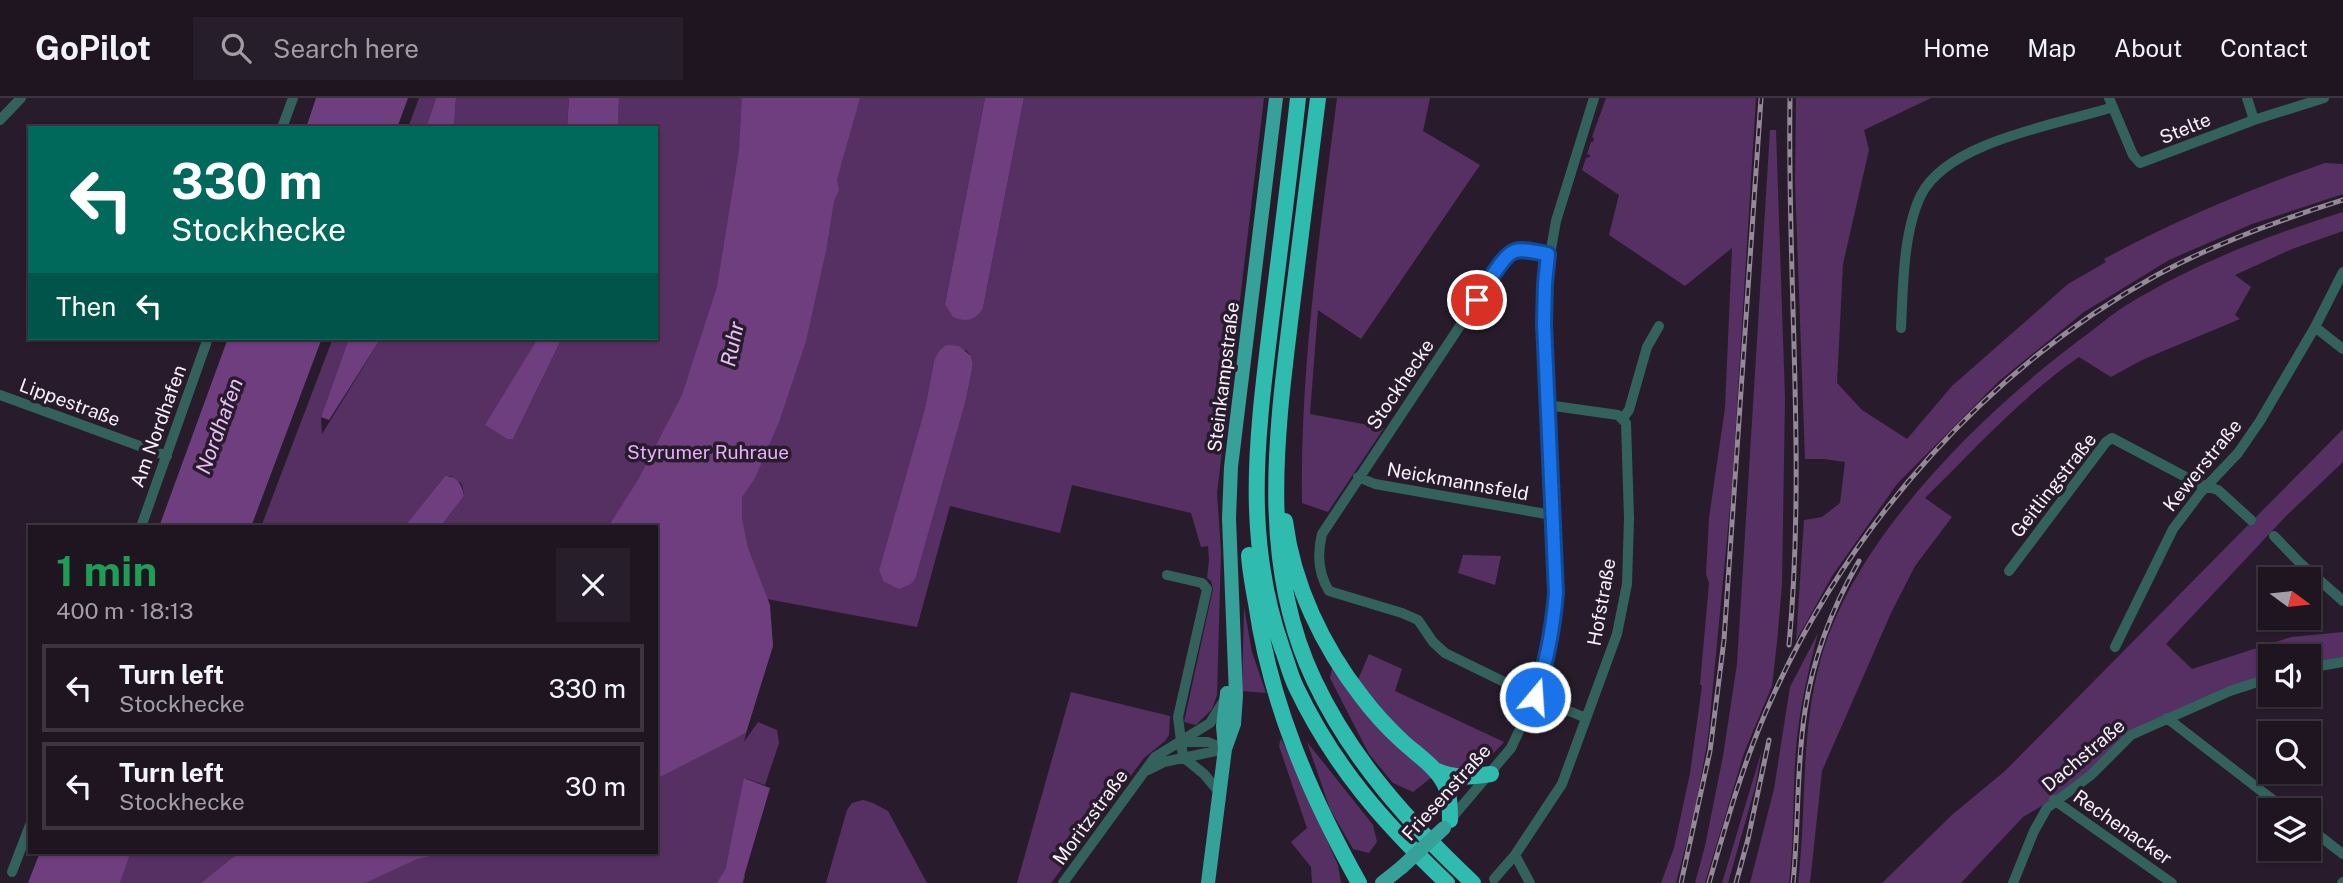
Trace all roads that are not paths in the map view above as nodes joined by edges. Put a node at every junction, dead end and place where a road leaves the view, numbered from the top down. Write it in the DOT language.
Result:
graph roads {
  1 [pos="21,98"];
  2 [pos="293,98"];
  3 [pos="1276,98"];
  4 [pos="1298,98"];
  5 [pos="1318,98"];
  6 [pos="1594,98"];
  7 [pos="2247,98"];
  8 [pos="2324,98"];
  9 [pos="2111,103"];
  10 [pos="0,120"];
  11 [pos="2254,120"];
  12 [pos="283,126"];
  13 [pos="1548,254"];
  14 [pos="2343,272"];
  15 [pos="1660,326"];
  16 [pos="2315,327"];
  17 [pos="1901,328"];
  18 [pos="207,340"];
  19 [pos="2343,349"];
  20 [pos="0,395"];
  21 [pos="1547,405"];
  22 [pos="1623,418"];
  23 [pos="1276,452"];
  24 [pos="167,456"];
  25 [pos="1358,477"];
  26 [pos="1255,480"];
  27 [pos="2207,486"];
  28 [pos="1552,515"];
  29 [pos="2251,520"];
  30 [pos="142,525"];
  31 [pos="2274,536"];
  32 [pos="2009,571"];
  33 [pos="1167,575"];
  34 [pos="2343,600"];
  35 [pos="2115,647"];
  36 [pos="1233,661"];
  37 [pos="2343,662"];
  38 [pos="2321,666"];
  39 [pos="2258,683"];
  40 [pos="1227,693"];
  41 [pos="1535,697"];
  42 [pos="1586,718"];
  43 [pos="2167,718"];
  44 [pos="1181,742"];
  45 [pos="1225,749"];
  46 [pos="1183,757"];
  47 [pos="1434,769"];
  48 [pos="1145,772"];
  49 [pos="1490,774"];
  50 [pos="1219,792"];
  51 [pos="2270,798"];
  52 [pos="2054,800"];
  53 [pos="1447,824"];
  54 [pos="28,830"];
  55 [pos="2321,837"];
  56 [pos="2343,854"];
  57 [pos="1515,855"];
  58 [pos="12,872"];
  59 [pos="1493,879"];
  60 [pos="1063,883"];
  61 [pos="1208,883"];
  62 [pos="1359,883"];
  63 [pos="1382,883"];
  64 [pos="1447,883"];
  65 [pos="1473,883"];
  66 [pos="1530,883"];
  67 [pos="2013,883"];
  68 [pos="2172,883"];
  1 -- 10 [label="street"];
  2 -- 12 [label="street"];
  3 -- 36 [label="main road, Steinkampstraße"];
  4 -- 26 [label="highway"];
  5 -- 23 [label="highway"];
  6 -- 13 [label="street, Friesenstraße"];
  7 -- 11 [label="street"];
  8 -- 11 [label="street, Stelte"];
  9 -- 11 [label="street, Stelte"];
  9 -- 17 [label="street"];
  13 -- 21 [label="street, Friesenstraße"];
  13 -- 25 [label="street, Stockhecke"];
  14 -- 16 [label="street, Kewerstraße"];
  15 -- 22 [label="street, Hofstraße"];
  16 -- 19 [label="street"];
  16 -- 27 [label="street, Kewerstraße"];
  18 -- 24 [label="street, Am Nordhafen"];
  20 -- 24 [label="street, Lippestraße"];
  21 -- 22 [label="street"];
  21 -- 28 [label="street, Friesenstraße"];
  22 -- 42 [label="street, Hofstraße"];
  23 -- 47 [label="highway"];
  23 -- 65 [label="highway"];
  24 -- 30 [label="street, Am Nordhafen"];
  25 -- 28 [label="street, Neickmannsfeld"];
  25 -- 41 [label="street, Stockhecke"];
  26 -- 62 [label="highway"];
  26 -- 64 [label="highway"];
  27 -- 29 [label="street"];
  27 -- 32 [label="street, Geitlingstraße"];
  27 -- 35 [label="street, Kewerstraße"];
  28 -- 41 [label="street, Friesenstraße"];
  31 -- 34 [label="street"];
  33 -- 44 [label="street"];
  36 -- 40 [label="main road, Steinkampstraße"];
  36 -- 45 [label="main road, Steinkampstraße"];
  37 -- 38 [label="street"];
  39 -- 43 [label="street, Dachstraße"];
  40 -- 44 [label="street, Moritzstraße"];
  40 -- 45 [label="main road, Steinkampstraße"];
  41 -- 42 [label="street"];
  41 -- 49 [label="street, Friesenstraße"];
  42 -- 57 [label="street, Hofstraße"];
  43 -- 51 [label="street"];
  43 -- 52 [label="street, Dachstraße"];
  44 -- 45 [label="street"];
  44 -- 46 [label="street"];
  44 -- 48 [label="street, Moritzstraße"];
  45 -- 46 [label="street, Moritzstraße"];
  45 -- 50 [label="main road, Steinkampstraße"];
  46 -- 48 [label="street, Moritzstraße"];
  46 -- 50 [label="street"];
  47 -- 49 [label="highway"];
  47 -- 53 [label="highway"];
  48 -- 60 [label="street, Moritzstraße"];
  49 -- 53 [label="street, Friesenstraße"];
  50 -- 61 [label="main road, Steinkampstraße"];
  52 -- 67 [label="street, Dachstraße"];
  52 -- 68 [label="street, Rechenacker"];
  53 -- 63 [label="main road, Friesenstraße, bridge"];
  54 -- 58 [label="street"];
  55 -- 56 [label="street"];
  57 -- 59 [label="street, Hofstraße"];
  57 -- 66 [label="street"];
}
